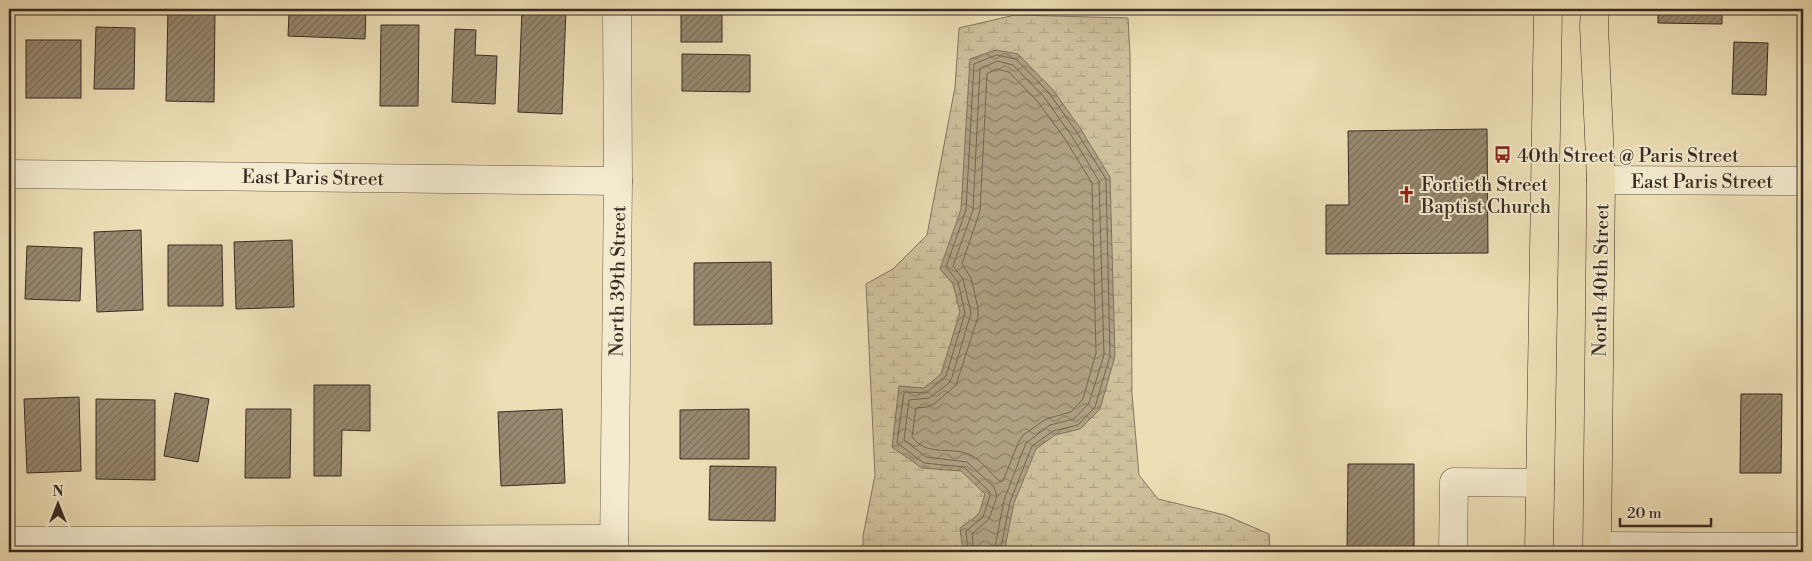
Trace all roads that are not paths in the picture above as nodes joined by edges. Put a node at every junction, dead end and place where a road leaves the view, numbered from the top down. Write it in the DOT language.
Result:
graph roads {
  1 [pos="617,9"];
  2 [pos="1548,9"];
  3 [pos="1595,9"];
  4 [pos="9,174"];
  5 [pos="1601,180"];
  6 [pos="1803,180"];
  7 [pos="618,181"];
  8 [pos="1540,483"];
  9 [pos="9,541"];
  10 [pos="614,546"];
  11 [pos="1803,547"];
  12 [pos="1597,549"];
  13 [pos="1453,552"];
  14 [pos="1540,552"];
  1 -- 7 [label="street, North 39th Street"];
  2 -- 8 [label="main road"];
  3 -- 5 [label="main road, North 40th Street"];
  4 -- 7 [label="street, East Paris Street"];
  5 -- 6 [label="street, East Paris Street"];
  5 -- 12 [label="main road, North 40th Street"];
  7 -- 10 [label="street, North 39th Street"];
  8 -- 13 [label="street"];
  8 -- 14 [label="main road"];
  9 -- 10 [label="street"];
  11 -- 12 [label="street"];
}
